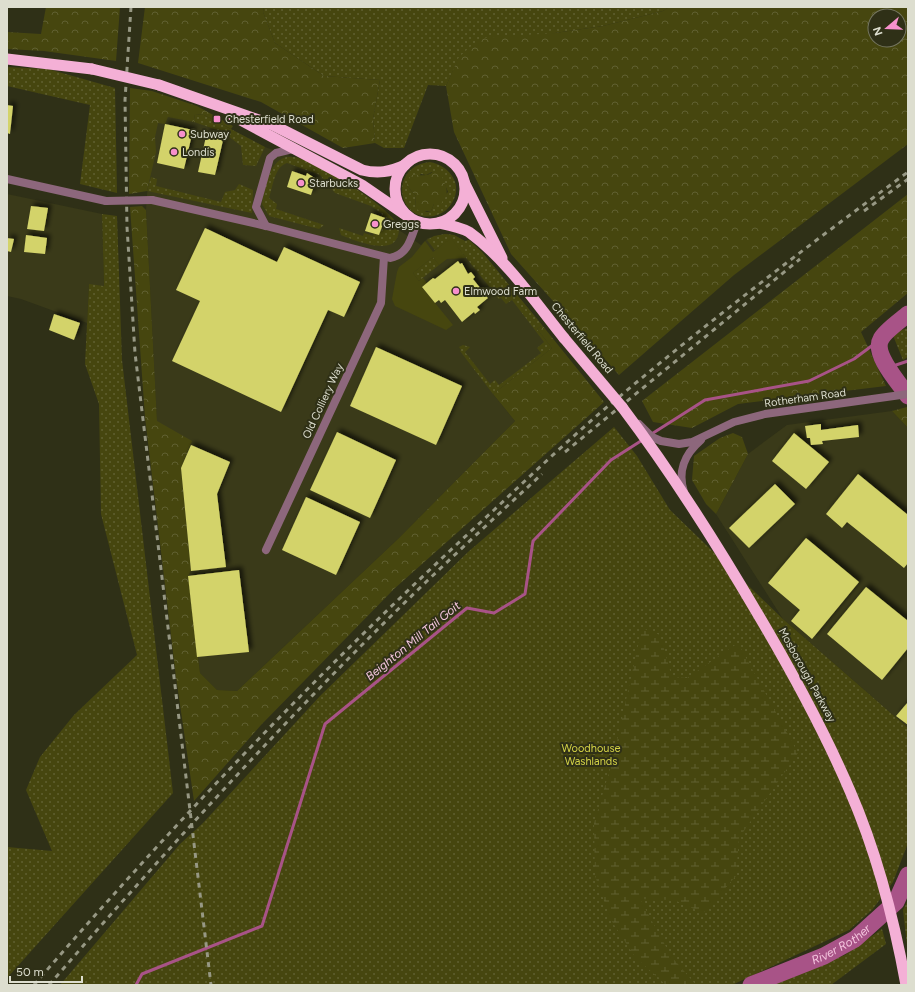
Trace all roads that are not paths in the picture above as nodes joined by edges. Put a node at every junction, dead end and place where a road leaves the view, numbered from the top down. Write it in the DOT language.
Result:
graph roads {
  1 [pos="7,59"];
  2 [pos="195,96"];
  3 [pos="293,149"];
  4 [pos="405,165"];
  5 [pos="7,179"];
  6 [pos="464,183"];
  7 [pos="413,220"];
  8 [pos="439,223"];
  9 [pos="266,226"];
  10 [pos="384,257"];
  11 [pos="507,268"];
  12 [pos="908,394"];
  13 [pos="622,407"];
  14 [pos="708,435"];
  15 [pos="649,438"];
  16 [pos="690,504"];
  17 [pos="266,550"];
  18 [pos="906,985"];
  1 -- 2 [label="highway, bridge"];
  2 -- 3 [label="highway"];
  2 -- 4 [label="highway"];
  3 -- 7 [label="highway"];
  3 -- 9 [label="street"];
  4 -- 6 [label="highway"];
  4 -- 7 [label="highway"];
  5 -- 9 [label="street, bridge"];
  6 -- 8 [label="highway"];
  6 -- 11 [label="highway, Chesterfield Road"];
  7 -- 8 [label="highway"];
  7 -- 10 [label="street"];
  8 -- 11 [label="highway, Chesterfield Road"];
  9 -- 10 [label="street"];
  10 -- 17 [label="street, Old Colliery Way"];
  11 -- 13 [label="highway, Chesterfield Road, bridge"];
  12 -- 14 [label="street, Rotherham Road"];
  13 -- 15 [label="highway, Mosborough Parkway"];
  14 -- 15 [label="street"];
  14 -- 16 [label="street"];
  15 -- 16 [label="highway, Mosborough Parkway"];
  16 -- 18 [label="highway, Mosborough Parkway"];
}
